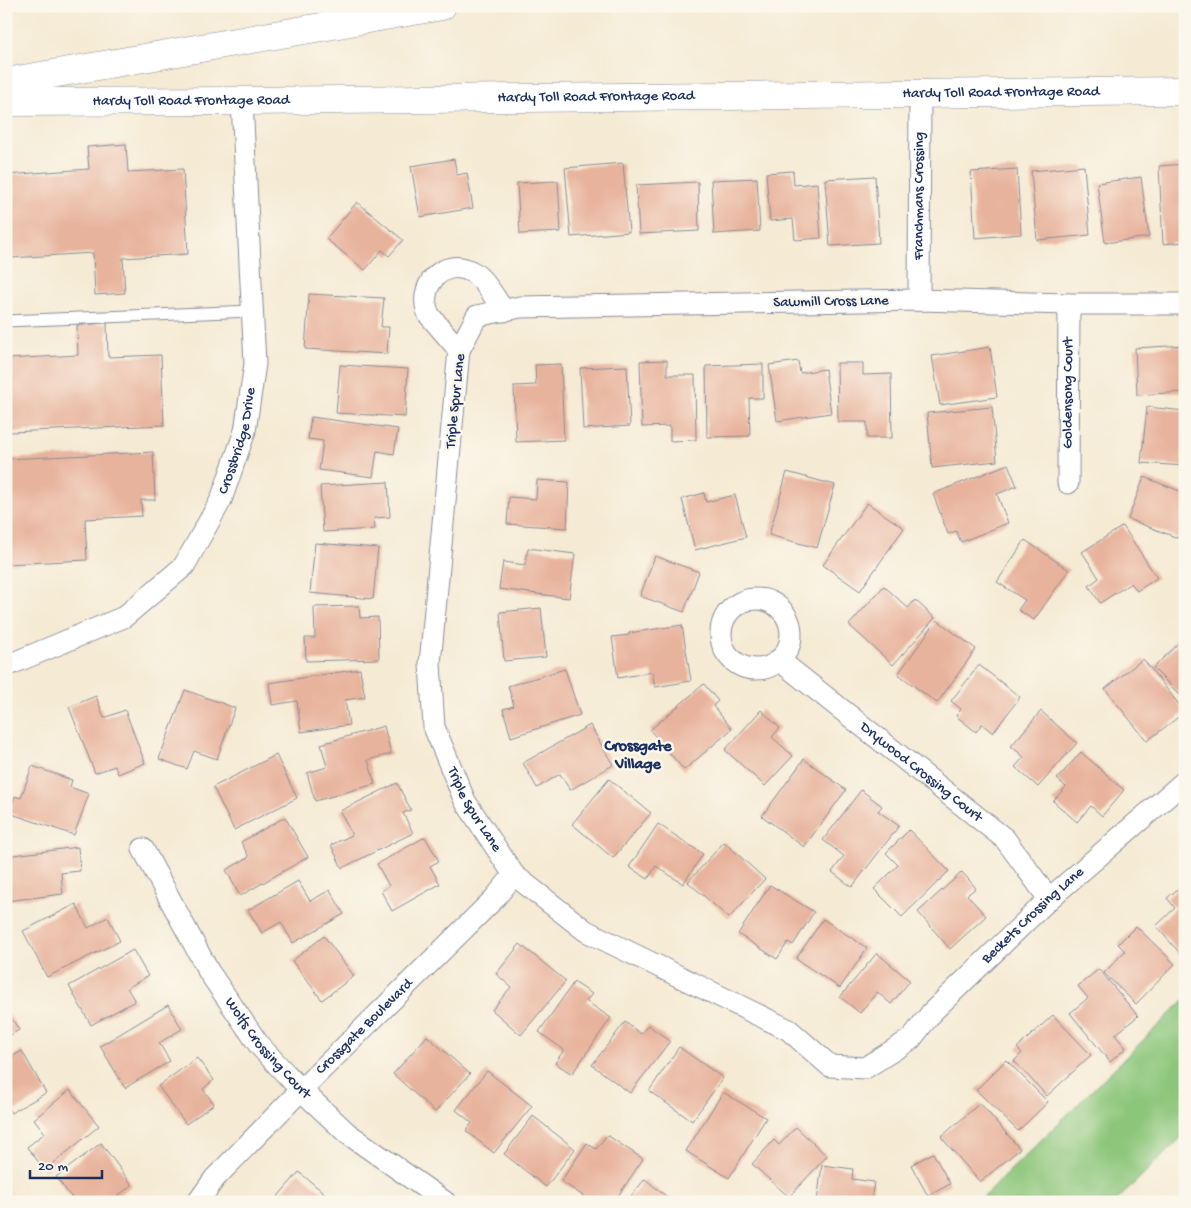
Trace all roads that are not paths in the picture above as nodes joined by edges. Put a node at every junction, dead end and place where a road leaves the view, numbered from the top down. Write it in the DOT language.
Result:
graph roads {
  1 [pos="442,6"];
  2 [pos="6,82"];
  3 [pos="1185,91"];
  4 [pos="920,93"];
  5 [pos="242,101"];
  6 [pos="6,102"];
  7 [pos="919,300"];
  8 [pos="1069,304"];
  9 [pos="1185,304"];
  10 [pos="252,310"];
  11 [pos="504,311"];
  12 [pos="477,316"];
  13 [pos="6,321"];
  14 [pos="459,350"];
  15 [pos="1068,483"];
  16 [pos="779,660"];
  17 [pos="6,666"];
  18 [pos="1183,787"];
  19 [pos="143,849"];
  20 [pos="514,875"];
  21 [pos="1049,899"];
  22 [pos="887,1054"];
  23 [pos="301,1090"];
  24 [pos="215,1178"];
  25 [pos="181,1202"];
  26 [pos="198,1202"];
  27 [pos="444,1202"];
  1 -- 2 [label="main road"];
  3 -- 4 [label="main road, Hardy Toll Road Frontage Road"];
  4 -- 5 [label="main road, Hardy Toll Road Frontage Road"];
  4 -- 7 [label="street, Franchmans Crossing"];
  5 -- 6 [label="main road, Hardy Toll Road Frontage Road"];
  5 -- 10 [label="street, Crossbridge Drive"];
  7 -- 8 [label="street, Sawmill Cross Lane"];
  7 -- 11 [label="street, Sawmill Cross Lane"];
  8 -- 9 [label="street, Sawmill Cross Lane"];
  8 -- 15 [label="street, Goldensong Court"];
  10 -- 13 [label="lane"];
  10 -- 17 [label="street, Crossbridge Drive"];
  11 -- 12 [label="street, Sawmill Cross Lane"];
  11 -- 14 [label="street"];
  12 -- 14 [label="street, Triple Spur Lane"];
  14 -- 20 [label="street, Triple Spur Lane"];
  16 -- 21 [label="street, Drywood Crossing Court"];
  18 -- 21 [label="street, Beckets Crossing Lane"];
  19 -- 23 [label="street, Wolfs Crossing Court"];
  20 -- 22 [label="street, Triple Spur Lane"];
  20 -- 23 [label="street, Crossgate Boulevard"];
  21 -- 22 [label="street, Beckets Crossing Lane"];
  23 -- 24 [label="street, Crossgate Boulevard"];
  23 -- 27 [label="street, Wolfs Crossing Court"];
  24 -- 25 [label="street, Crossgate Boulevard"];
  24 -- 26 [label="street, Crossgate Boulevard"];
}
